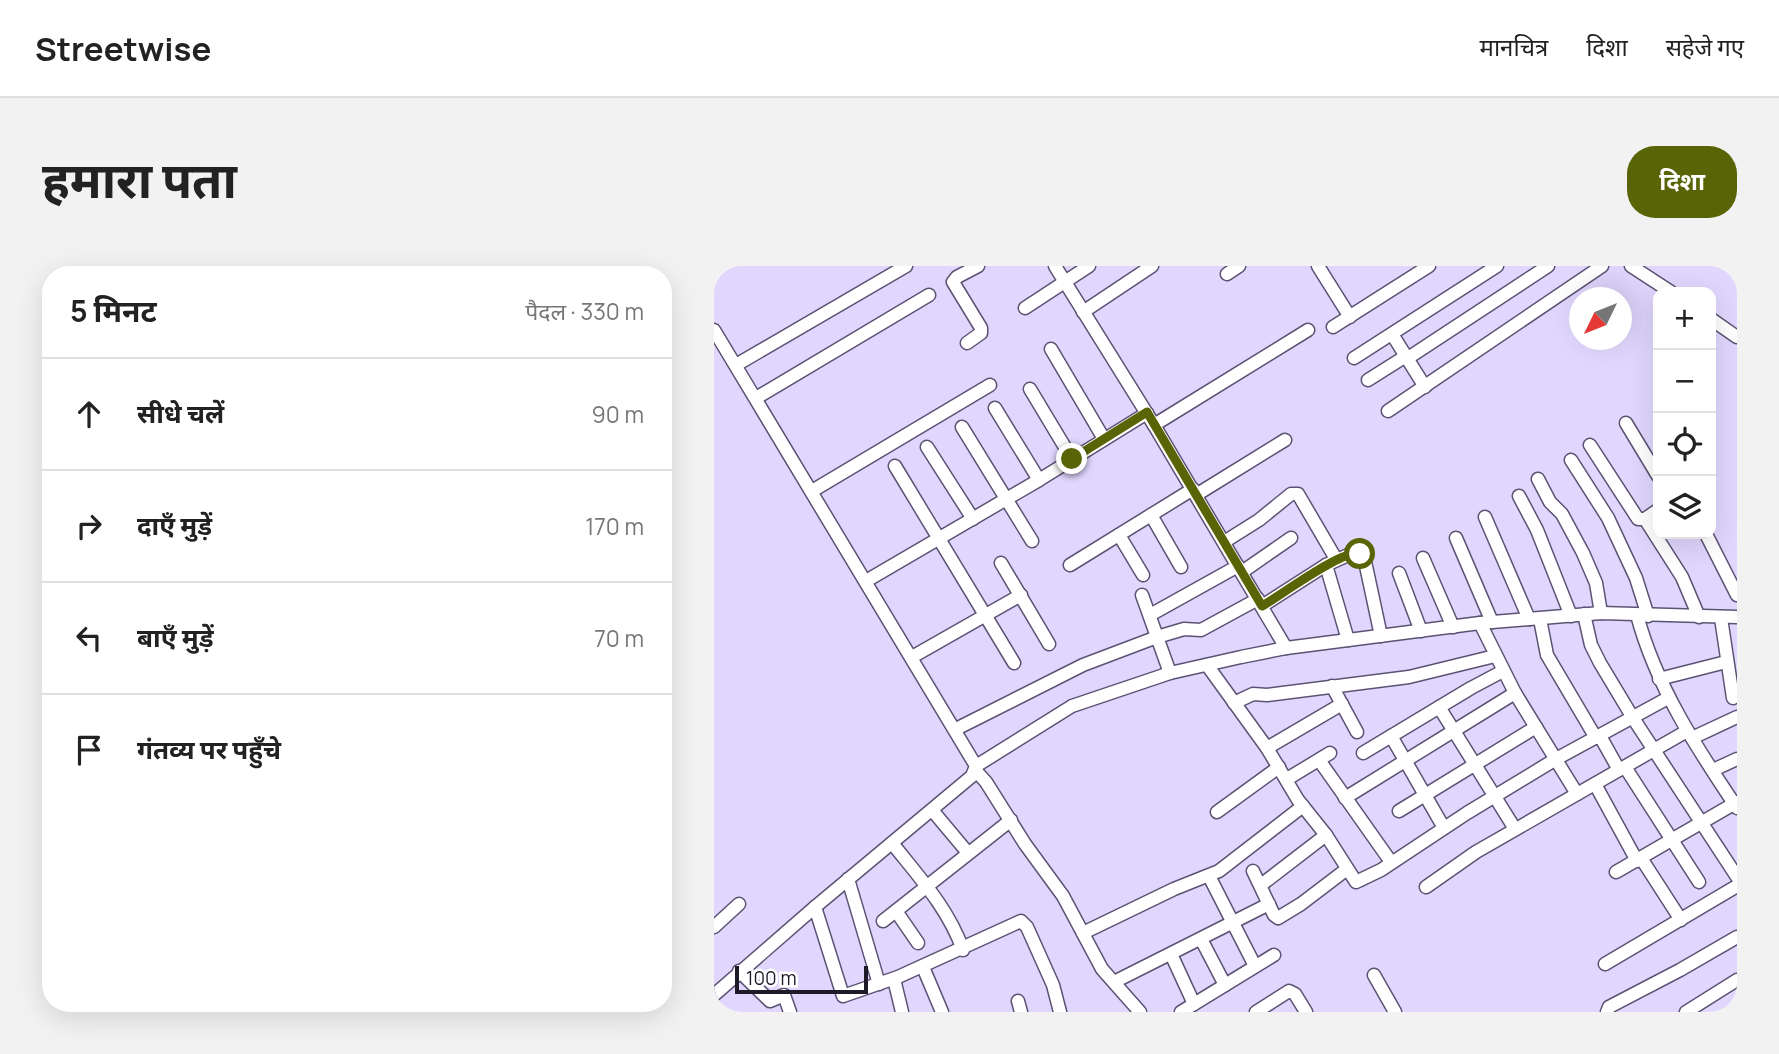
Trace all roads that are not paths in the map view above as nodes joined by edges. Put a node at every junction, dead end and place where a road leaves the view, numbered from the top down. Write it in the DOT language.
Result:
graph roads {
  1 [pos="906,266"];
  2 [pos="978,266"];
  3 [pos="1055,266"];
  4 [pos="1089,266"];
  5 [pos="1152,266"];
  6 [pos="1238,266"];
  7 [pos="1318,266"];
  8 [pos="1429,266"];
  9 [pos="1497,266"];
  10 [pos="1548,266"];
  11 [pos="1602,266"];
  12 [pos="1630,266"];
  13 [pos="1409,271"];
  14 [pos="1227,274"];
  15 [pos="1065,282"];
  16 [pos="1663,287"];
  17 [pos="929,295"];
  18 [pos="1026,308"];
  19 [pos="1083,312"];
  20 [pos="1350,317"];
  21 [pos="1716,322"];
  22 [pos="1333,327"];
  23 [pos="714,330"];
  24 [pos="1308,330"];
  25 [pos="1392,334"];
  26 [pos="1737,337"];
  27 [pos="967,343"];
  28 [pos="1051,349"];
  29 [pos="1407,357"];
  30 [pos="1354,358"];
  31 [pos="736,365"];
  32 [pos="1368,380"];
  33 [pos="990,384"];
  34 [pos="1425,387"];
  35 [pos="1030,389"];
  36 [pos="756,398"];
  37 [pos="995,408"];
  38 [pos="1388,411"];
  39 [pos="1147,412"];
  40 [pos="1626,423"];
  41 [pos="1154,425"];
  42 [pos="962,427"];
  43 [pos="1104,439"];
  44 [pos="1285,440"];
  45 [pos="1590,445"];
  46 [pos="927,447"];
  47 [pos="1072,459"];
  48 [pos="1571,460"];
  49 [pos="895,466"];
  50 [pos="1653,468"];
  51 [pos="1538,479"];
  52 [pos="1039,480"];
  53 [pos="812,491"];
  54 [pos="1195,492"];
  55 [pos="1519,496"];
  56 [pos="1006,499"];
  57 [pos="1653,513"];
  58 [pos="1151,515"];
  59 [pos="1485,517"];
  60 [pos="973,519"];
  61 [pos="1644,519"];
  62 [pos="1119,535"];
  63 [pos="1291,538"];
  64 [pos="1456,538"];
  65 [pos="939,539"];
  66 [pos="1709,539"];
  67 [pos="1032,541"];
  68 [pos="1224,542"];
  69 [pos="1423,558"];
  70 [pos="1331,562"];
  71 [pos="1001,563"];
  72 [pos="1070,565"];
  73 [pos="1181,567"];
  74 [pos="1240,569"];
  75 [pos="1399,573"];
  76 [pos="1143,575"];
  77 [pos="866,581"];
  78 [pos="1020,595"];
  79 [pos="1142,595"];
  80 [pos="1737,595"];
  81 [pos="1260,603"];
  82 [pos="1601,613"];
  83 [pos="1150,615"];
  84 [pos="1578,615"];
  85 [pos="1642,615"];
  86 [pos="985,616"];
  87 [pos="1699,617"];
  88 [pos="1737,617"];
  89 [pos="1721,618"];
  90 [pos="1535,619"];
  91 [pos="1486,623"];
  92 [pos="1453,627"];
  93 [pos="1421,631"];
  94 [pos="1381,636"];
  95 [pos="1157,637"];
  96 [pos="1348,640"];
  97 [pos="1049,645"];
  98 [pos="1286,648"];
  99 [pos="1495,656"];
  100 [pos="912,657"];
  101 [pos="1726,662"];
  102 [pos="1014,663"];
  103 [pos="1207,665"];
  104 [pos="1503,671"];
  105 [pos="1170,673"];
  106 [pos="1659,679"];
  107 [pos="1332,686"];
  108 [pos="1515,693"];
  109 [pos="1668,698"];
  110 [pos="1733,698"];
  111 [pos="1234,703"];
  112 [pos="1342,704"];
  113 [pos="1438,707"];
  114 [pos="1737,717"];
  115 [pos="1633,718"];
  116 [pos="1536,727"];
  117 [pos="956,729"];
  118 [pos="1357,732"];
  119 [pos="1454,732"];
  120 [pos="1690,734"];
  121 [pos="1391,736"];
  122 [pos="1598,737"];
  123 [pos="1267,748"];
  124 [pos="1654,750"];
  125 [pos="1363,753"];
  126 [pos="1556,759"];
  127 [pos="1737,759"];
  128 [pos="1406,762"];
  129 [pos="1475,765"];
  130 [pos="1279,767"];
  131 [pos="976,769"];
  132 [pos="1622,769"];
  133 [pos="1713,770"];
  134 [pos="1287,779"];
  135 [pos="1595,784"];
  136 [pos="1426,794"];
  137 [pos="1577,794"];
  138 [pos="1494,797"];
  139 [pos="1345,798"];
  140 [pos="1736,804"];
  141 [pos="1303,806"];
  142 [pos="932,810"];
  143 [pos="1399,811"];
  144 [pos="1217,812"];
  145 [pos="1011,820"];
  146 [pos="1702,822"];
  147 [pos="1444,828"];
  148 [pos="1514,829"];
  149 [pos="1326,835"];
  150 [pos="1672,840"];
  151 [pos="892,843"];
  152 [pos="968,853"];
  153 [pos="1639,859"];
  154 [pos="1391,862"];
  155 [pos="1347,869"];
  156 [pos="1253,871"];
  157 [pos="1616,872"];
  158 [pos="1209,876"];
  159 [pos="1737,877"];
  160 [pos="848,879"];
  161 [pos="1699,882"];
  162 [pos="1261,885"];
  163 [pos="926,886"];
  164 [pos="1737,886"];
  165 [pos="1426,887"];
  166 [pos="739,904"];
  167 [pos="1269,904"];
  168 [pos="814,907"];
  169 [pos="896,911"];
  170 [pos="1681,920"];
  171 [pos="883,921"];
  172 [pos="1233,923"];
  173 [pos="714,927"];
  174 [pos="1083,933"];
  175 [pos="1737,937"];
  176 [pos="1201,939"];
  177 [pos="918,943"];
  178 [pos="963,950"];
  179 [pos="1171,954"];
  180 [pos="1274,955"];
  181 [pos="1605,964"];
  182 [pos="1255,966"];
  183 [pos="923,967"];
  184 [pos="739,971"];
  185 [pos="1374,975"];
  186 [pos="894,979"];
  187 [pos="1737,980"];
  188 [pos="1114,982"];
  189 [pos="879,984"];
  190 [pos="1225,985"];
  191 [pos="714,995"];
  192 [pos="1194,1004"];
  193 [pos="1273,1007"];
  194 [pos="790,1012"];
  195 [pos="902,1012"];
  196 [pos="942,1012"];
  197 [pos="1060,1012"];
  198 [pos="1140,1012"];
  199 [pos="1181,1012"];
  200 [pos="1256,1012"];
  201 [pos="1306,1012"];
  202 [pos="1395,1012"];
  203 [pos="1607,1012"];
  204 [pos="1686,1012"];
  1 -- 31 [label="street"];
  2 -- 27 [label="street"];
  3 -- 15 [label="street"];
  4 -- 15 [label="street"];
  5 -- 19 [label="street"];
  6 -- 14 [label="street"];
  7 -- 20 [label="street"];
  8 -- 13 [label="street"];
  9 -- 25 [label="street"];
  10 -- 29 [label="street"];
  11 -- 34 [label="street"];
  12 -- 16 [label="street"];
  13 -- 20 [label="street"];
  15 -- 18 [label="street"];
  15 -- 19 [label="street"];
  17 -- 36 [label="street"];
  19 -- 39 [label="street"];
  20 -- 22 [label="street"];
  21 -- 26 [label="street"];
  23 -- 31 [label="street"];
  24 -- 41 [label="street"];
  25 -- 29 [label="street"];
  25 -- 30 [label="street"];
  28 -- 43 [label="street"];
  29 -- 32 [label="street"];
  29 -- 34 [label="street"];
  31 -- 36 [label="street"];
  33 -- 53 [label="street"];
  34 -- 38 [label="street"];
  35 -- 47 [label="street"];
  36 -- 53 [label="street"];
  37 -- 52 [label="street"];
  39 -- 41 [label="street"];
  39 -- 43 [label="street"];
  40 -- 50 [label="street"];
  41 -- 54 [label="street"];
  42 -- 56 [label="street"];
  43 -- 47 [label="street"];
  44 -- 54 [label="street"];
  45 -- 61 [label="street"];
  46 -- 60 [label="street"];
  47 -- 52 [label="street"];
  48 -- 85 [label="street"];
  49 -- 65 [label="street"];
  51 -- 82 [label="street"];
  52 -- 56 [label="street"];
  53 -- 77 [label="street"];
  54 -- 58 [label="street"];
  54 -- 68 [label="street"];
  55 -- 84 [label="street"];
  56 -- 60 [label="street"];
  56 -- 67 [label="street"];
  57 -- 61 [label="street"];
  58 -- 62 [label="street"];
  58 -- 73 [label="street"];
  59 -- 90 [label="street"];
  60 -- 65 [label="street"];
  61 -- 87 [label="street"];
  62 -- 72 [label="street"];
  62 -- 76 [label="street"];
  63 -- 74 [label="street"];
  64 -- 91 [label="street"];
  65 -- 77 [label="street"];
  65 -- 86 [label="street"];
  66 -- 80 [label="street"];
  68 -- 70 [label="street"];
  68 -- 74 [label="street"];
  69 -- 92 [label="street"];
  70 -- 81 [label="street"];
  70 -- 94 [label="street"];
  70 -- 96 [label="street"];
  71 -- 78 [label="street"];
  74 -- 81 [label="street"];
  74 -- 83 [label="street"];
  75 -- 93 [label="street"];
  77 -- 100 [label="street"];
  78 -- 86 [label="street"];
  78 -- 97 [label="street"];
  79 -- 83 [label="street"];
  81 -- 95 [label="street"];
  81 -- 98 [label="street"];
  82 -- 84 [label="street"];
  82 -- 85 [label="street"];
  83 -- 95 [label="street"];
  84 -- 90 [label="street"];
  84 -- 115 [label="street"];
  85 -- 87 [label="street"];
  85 -- 106 [label="street"];
  86 -- 100 [label="street"];
  86 -- 102 [label="street"];
  87 -- 89 [label="street"];
  88 -- 89 [label="street"];
  89 -- 101 [label="street"];
  90 -- 91 [label="street"];
  90 -- 122 [label="street"];
  91 -- 92 [label="street"];
  91 -- 99 [label="street"];
  92 -- 93 [label="street"];
  93 -- 94 [label="street"];
  94 -- 96 [label="street"];
  95 -- 105 [label="street"];
  95 -- 117 [label="street"];
  96 -- 98 [label="street"];
  98 -- 103 [label="street"];
  99 -- 104 [label="street"];
  99 -- 107 [label="street"];
  100 -- 117 [label="street"];
  101 -- 106 [label="street"];
  101 -- 110 [label="street"];
  103 -- 105 [label="street"];
  103 -- 111 [label="street"];
  104 -- 108 [label="street"];
  104 -- 113 [label="street"];
  105 -- 131 [label="street"];
  106 -- 109 [label="street"];
  107 -- 111 [label="street"];
  107 -- 112 [label="street"];
  108 -- 116 [label="street"];
  108 -- 119 [label="street"];
  109 -- 115 [label="street"];
  109 -- 120 [label="street"];
  111 -- 123 [label="street"];
  112 -- 118 [label="street"];
  112 -- 123 [label="street"];
  113 -- 119 [label="street"];
  113 -- 121 [label="street"];
  114 -- 120 [label="street"];
  115 -- 122 [label="street"];
  115 -- 124 [label="street"];
  116 -- 126 [label="street"];
  116 -- 129 [label="street"];
  117 -- 131 [label="street"];
  119 -- 128 [label="street"];
  119 -- 129 [label="street"];
  120 -- 124 [label="street"];
  120 -- 133 [label="street"];
  121 -- 125 [label="street"];
  121 -- 128 [label="street"];
  122 -- 126 [label="street"];
  122 -- 132 [label="street"];
  123 -- 130 [label="street"];
  124 -- 132 [label="street"];
  124 -- 146 [label="street"];
  126 -- 137 [label="street"];
  126 -- 138 [label="street"];
  127 -- 133 [label="street"];
  128 -- 136 [label="street"];
  128 -- 139 [label="street"];
  129 -- 136 [label="street"];
  129 -- 138 [label="street"];
  130 -- 134 [label="street"];
  130 -- 144 [label="street"];
  131 -- 142 [label="street"];
  131 -- 145 [label="street"];
  132 -- 135 [label="street"];
  132 -- 150 [label="street"];
  133 -- 140 [label="street"];
  134 -- 139 [label="street"];
  134 -- 141 [label="street"];
  135 -- 137 [label="street"];
  135 -- 153 [label="street"];
  136 -- 143 [label="street"];
  136 -- 147 [label="street"];
  137 -- 148 [label="street"];
  138 -- 147 [label="street"];
  138 -- 148 [label="street"];
  139 -- 154 [label="street"];
  140 -- 146 [label="street"];
  141 -- 149 [label="street"];
  141 -- 158 [label="street"];
  142 -- 151 [label="street"];
  142 -- 152 [label="street"];
  145 -- 152 [label="street"];
  145 -- 174 [label="street"];
  146 -- 150 [label="street"];
  146 -- 159 [label="street"];
  147 -- 154 [label="street"];
  148 -- 165 [label="street"];
  149 -- 155 [label="street"];
  149 -- 162 [label="street"];
  150 -- 153 [label="street"];
  150 -- 161 [label="street"];
  151 -- 160 [label="street"];
  151 -- 163 [label="street"];
  152 -- 163 [label="street"];
  153 -- 157 [label="street"];
  153 -- 170 [label="street"];
  154 -- 155 [label="street"];
  155 -- 167 [label="street"];
  156 -- 162 [label="street"];
  158 -- 172 [label="street"];
  158 -- 174 [label="street"];
  160 -- 168 [label="street"];
  160 -- 189 [label="street"];
  162 -- 167 [label="street"];
  163 -- 169 [label="street"];
  163 -- 178 [label="street"];
  164 -- 170 [label="street"];
  166 -- 173 [label="street"];
  167 -- 172 [label="street"];
  168 -- 184 [label="street"];
  168 -- 189 [label="street"];
  169 -- 171 [label="street"];
  169 -- 177 [label="street"];
  170 -- 181 [label="street"];
  172 -- 176 [label="street"];
  172 -- 182 [label="street"];
  174 -- 188 [label="street"];
  175 -- 203 [label="street"];
  176 -- 179 [label="street"];
  176 -- 190 [label="street"];
  178 -- 183 [label="street"];
  178 -- 197 [label="street"];
  179 -- 188 [label="street"];
  179 -- 192 [label="street"];
  180 -- 182 [label="street"];
  182 -- 190 [label="street"];
  183 -- 186 [label="street"];
  183 -- 196 [label="street"];
  184 -- 191 [label="street"];
  184 -- 194 [label="street"];
  185 -- 202 [label="street"];
  186 -- 189 [label="street"];
  186 -- 195 [label="street"];
  187 -- 204 [label="street"];
  188 -- 198 [label="street"];
  190 -- 192 [label="street"];
  192 -- 199 [label="street"];
  193 -- 200 [label="street"];
  193 -- 201 [label="street"];
}
